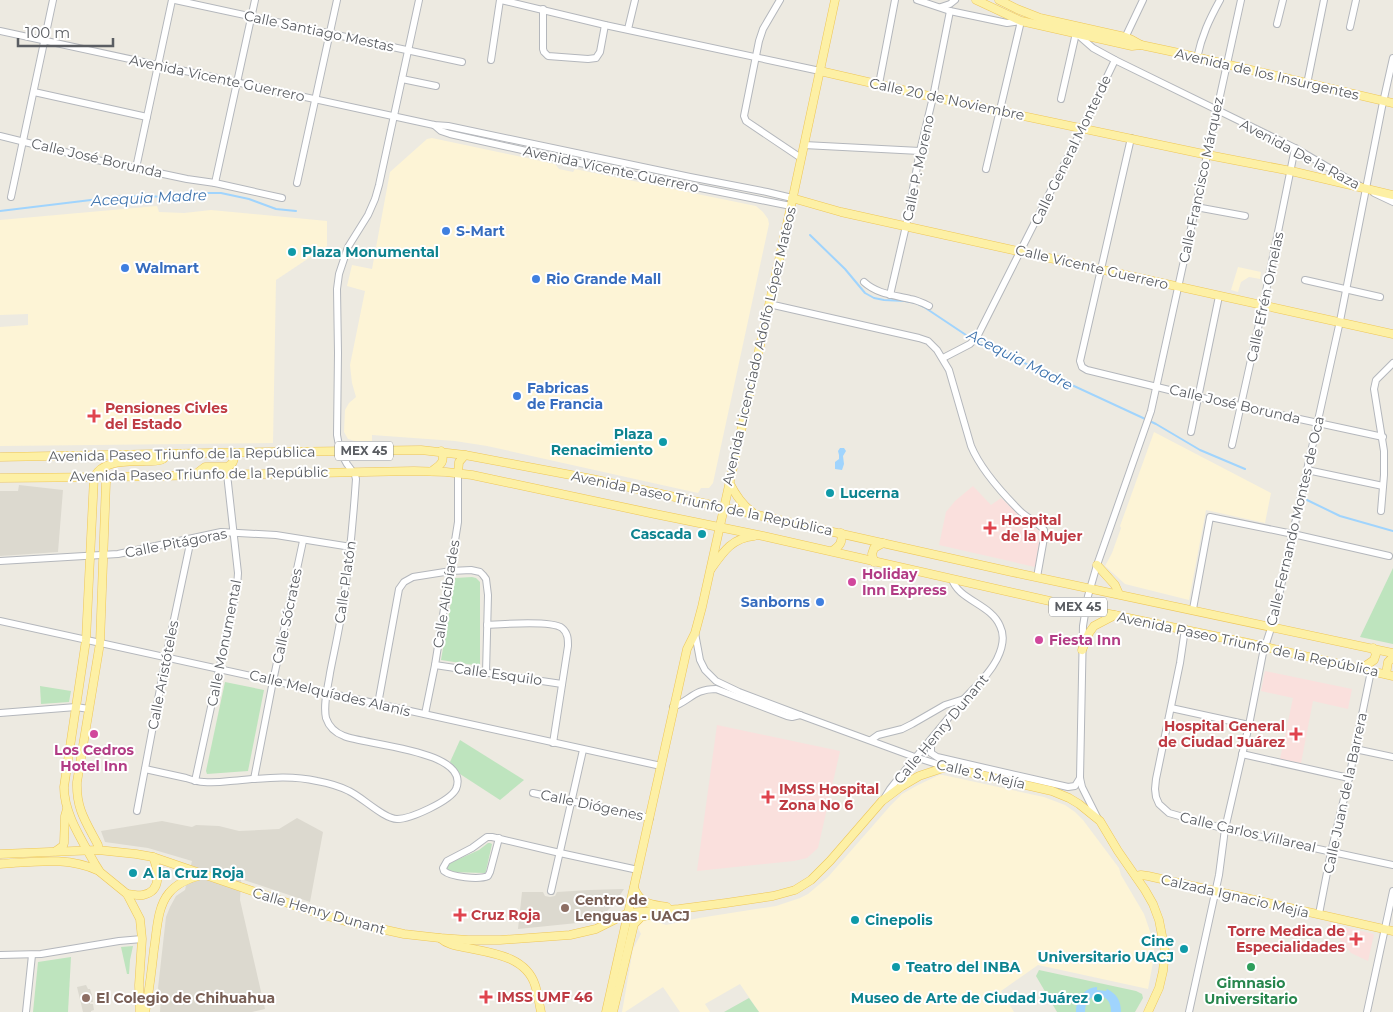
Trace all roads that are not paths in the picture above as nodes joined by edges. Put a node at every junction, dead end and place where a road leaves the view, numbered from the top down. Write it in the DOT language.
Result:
graph roads {
  1 [pos="53,0"];
  2 [pos="174,0"];
  3 [pos="255,0"];
  4 [pos="337,0"];
  5 [pos="419,0"];
  6 [pos="500,0"];
  7 [pos="635,0"];
  8 [pos="780,0"];
  9 [pos="835,0"];
  10 [pos="894,0"];
  11 [pos="917,0"];
  12 [pos="956,0"];
  13 [pos="976,0"];
  14 [pos="999,0"];
  15 [pos="1143,0"];
  16 [pos="1220,0"];
  17 [pos="1241,0"];
  18 [pos="1283,0"];
  19 [pos="1324,0"];
  20 [pos="1356,0"];
  21 [pos="941,7"];
  22 [pos="543,9"];
  23 [pos="950,11"];
  24 [pos="252,17"];
  25 [pos="1021,21"];
  26 [pos="1277,24"];
  27 [pos="605,25"];
  28 [pos="1350,27"];
  29 [pos="628,29"];
  30 [pos="0,31"];
  31 [pos="330,33"];
  32 [pos="1076,33"];
  33 [pos="44,40"];
  34 [pos="1124,40"];
  35 [pos="408,50"];
  36 [pos="755,58"];
  37 [pos="1197,58"];
  38 [pos="1393,58"];
  39 [pos="491,60"];
  40 [pos="1115,60"];
  41 [pos="462,62"];
  42 [pos="158,65"];
  43 [pos="1226,65"];
  44 [pos="820,71"];
  45 [pos="402,79"];
  46 [pos="237,83"];
  47 [pos="879,84"];
  48 [pos="1307,84"];
  49 [pos="436,86"];
  50 [pos="34,92"];
  51 [pos="934,97"];
  52 [pos="1061,98"];
  53 [pos="316,100"];
  54 [pos="1384,101"];
  55 [pos="1393,103"];
  56 [pos="1217,110"];
  57 [pos="1000,111"];
  58 [pos="147,116"];
  59 [pos="394,116"];
  60 [pos="1083,128"];
  61 [pos="0,136"];
  62 [pos="1131,138"];
  63 [pos="23,141"];
  64 [pos="804,146"];
  65 [pos="1295,148"];
  66 [pos="920,151"];
  67 [pos="1208,155"];
  68 [pos="801,158"];
  69 [pos="136,168"];
  70 [pos="986,169"];
  71 [pos="1291,171"];
  72 [pos="215,183"];
  73 [pos="298,183"];
  74 [pos="1366,189"];
  75 [pos="1393,195"];
  76 [pos="10,197"];
  77 [pos="282,198"];
  78 [pos="792,202"];
  79 [pos="1393,202"];
  80 [pos="1196,207"];
  81 [pos="1245,216"];
  82 [pos="906,226"];
  83 [pos="1020,251"];
  84 [pos="1100,270"];
  85 [pos="1305,280"];
  86 [pos="864,282"];
  87 [pos="1178,287"];
  88 [pos="1346,290"];
  89 [pos="890,295"];
  90 [pos="1219,296"];
  91 [pos="1380,297"];
  92 [pos="768,304"];
  93 [pos="930,306"];
  94 [pos="1263,306"];
  95 [pos="1340,321"];
  96 [pos="1393,334"];
  97 [pos="943,358"];
  98 [pos="1393,363"];
  99 [pos="1157,386"];
  100 [pos="1198,397"];
  101 [pos="1241,406"];
  102 [pos="1317,423"];
  103 [pos="1191,432"];
  104 [pos="1383,437"];
  105 [pos="1232,446"];
  106 [pos="1393,448"];
  107 [pos="340,451"];
  108 [pos="441,451"];
  109 [pos="1384,451"];
  110 [pos="235,453"];
  111 [pos="169,454"];
  112 [pos="465,455"];
  113 [pos="0,457"];
  114 [pos="128,462"];
  115 [pos="1308,470"];
  116 [pos="432,471"];
  117 [pos="353,472"];
  118 [pos="458,473"];
  119 [pos="196,474"];
  120 [pos="227,474"];
  121 [pos="126,476"];
  122 [pos="94,477"];
  123 [pos="109,477"];
  124 [pos="0,478"];
  125 [pos="729,482"];
  126 [pos="1383,486"];
  127 [pos="723,508"];
  128 [pos="1381,511"];
  129 [pos="753,514"];
  130 [pos="719,527"];
  131 [pos="234,532"];
  132 [pos="841,533"];
  133 [pos="1293,534"];
  134 [pos="763,536"];
  135 [pos="191,539"];
  136 [pos="303,541"];
  137 [pos="884,543"];
  138 [pos="351,548"];
  139 [pos="832,552"];
  140 [pos="103,555"];
  141 [pos="90,556"];
  142 [pos="1389,556"];
  143 [pos="0,561"];
  144 [pos="874,562"];
  145 [pos="1097,565"];
  146 [pos="451,571"];
  147 [pos="709,573"];
  148 [pos="1037,577"];
  149 [pos="952,579"];
  150 [pos="1090,588"];
  151 [pos="1119,594"];
  152 [pos="1085,609"];
  153 [pos="1193,610"];
  154 [pos="1115,616"];
  155 [pos="0,621"];
  156 [pos="487,624"];
  157 [pos="1272,627"];
  158 [pos="1185,629"];
  159 [pos="695,633"];
  160 [pos="86,640"];
  161 [pos="100,643"];
  162 [pos="1265,647"];
  163 [pos="1373,648"];
  164 [pos="1082,650"];
  165 [pos="1393,655"];
  166 [pos="166,657"];
  167 [pos="435,665"];
  168 [pos="220,669"];
  169 [pos="1361,669"];
  170 [pos="1371,671"];
  171 [pos="486,673"];
  172 [pos="1390,675"];
  173 [pos="273,680"];
  174 [pos="562,684"];
  175 [pos="327,692"];
  176 [pos="965,698"];
  177 [pos="378,704"];
  178 [pos="76,707"];
  179 [pos="674,707"];
  180 [pos="1171,708"];
  181 [pos="89,709"];
  182 [pos="0,713"];
  183 [pos="425,714"];
  184 [pos="800,715"];
  185 [pos="1249,725"];
  186 [pos="933,738"];
  187 [pos="871,740"];
  188 [pos="553,743"];
  189 [pos="1355,749"];
  190 [pos="583,750"];
  191 [pos="1242,754"];
  192 [pos="1393,757"];
  193 [pos="916,758"];
  194 [pos="661,766"];
  195 [pos="946,767"];
  196 [pos="145,769"];
  197 [pos="1080,778"];
  198 [pos="1349,778"];
  199 [pos="195,780"];
  200 [pos="254,780"];
  201 [pos="533,793"];
  202 [pos="882,801"];
  203 [pos="572,802"];
  204 [pos="67,809"];
  205 [pos="136,811"];
  206 [pos="650,818"];
  207 [pos="1100,821"];
  208 [pos="1225,829"];
  209 [pos="498,838"];
  210 [pos="87,850"];
  211 [pos="98,850"];
  212 [pos="56,851"];
  213 [pos="1331,852"];
  214 [pos="560,853"];
  215 [pos="0,854"];
  216 [pos="153,857"];
  217 [pos="0,864"];
  218 [pos="1393,865"];
  219 [pos="638,870"];
  220 [pos="100,872"];
  221 [pos="202,875"];
  222 [pos="1136,876"];
  223 [pos="634,888"];
  224 [pos="551,891"];
  225 [pos="1393,891"];
  226 [pos="1216,892"];
  227 [pos="127,894"];
  228 [pos="676,910"];
  229 [pos="628,913"];
  230 [pos="1319,914"];
  231 [pos="1389,930"];
  232 [pos="440,938"];
  233 [pos="142,939"];
  234 [pos="0,955"];
  235 [pos="32,955"];
  236 [pos="26,1012"];
  237 [pos="140,1012"];
  238 [pos="144,1012"];
  239 [pos="541,1012"];
  240 [pos="606,1012"];
  241 [pos="613,1012"];
  242 [pos="1148,1012"];
  243 [pos="1189,1012"];
  244 [pos="1367,1012"];
  1 -- 33 [label="street"];
  2 -- 24 [label="street, Calle Santiago Mestas"];
  2 -- 42 [label="street"];
  3 -- 24 [label="street"];
  4 -- 31 [label="street"];
  5 -- 35 [label="street"];
  6 -- 22 [label="street, Calle 20 de Noviembre"];
  6 -- 39 [label="street"];
  7 -- 29 [label="street"];
  8 -- 36 [label="street"];
  9 -- 44 [label="main road, Avenida Licenciado Adolfo López Mateos"];
  10 -- 47 [label="street"];
  11 -- 21 [label="street"];
  12 -- 21 [label="street"];
  13 -- 25 [label="main road"];
  14 -- 34 [label="main road"];
  15 -- 34 [label="street"];
  16 -- 37 [label="street"];
  17 -- 43 [label="street, Calle Francisco Márquez"];
  18 -- 26 [label="street"];
  19 -- 48 [label="street"];
  20 -- 28 [label="street"];
  21 -- 23 [label="street"];
  22 -- 27 [label="street, Calle 20 de Noviembre"];
  22 -- 27 [label="street"];
  23 -- 25 [label="street"];
  23 -- 51 [label="street, Calle P. Moreno"];
  24 -- 31 [label="street, Calle Santiago Mestas"];
  24 -- 46 [label="street"];
  25 -- 32 [label="main road"];
  25 -- 57 [label="street"];
  27 -- 29 [label="street, Calle 20 de Noviembre"];
  29 -- 36 [label="street, Calle 20 de Noviembre"];
  30 -- 33 [label="street, Avenida Vicente Guerrero"];
  31 -- 35 [label="street, Calle Santiago Mestas"];
  31 -- 53 [label="street"];
  32 -- 34 [label="main road"];
  32 -- 40 [label="street, Avenida De la Raza"];
  32 -- 52 [label="street"];
  33 -- 42 [label="street, Avenida Vicente Guerrero"];
  33 -- 50 [label="street"];
  34 -- 37 [label="main road, Avenida de los Insurgentes"];
  35 -- 41 [label="street, Calle Santiago Mestas"];
  35 -- 45 [label="street"];
  36 -- 44 [label="street, Calle 20 de Noviembre"];
  36 -- 68 [label="street"];
  37 -- 43 [label="main road, Avenida de los Insurgentes"];
  38 -- 54 [label="street, Calle Fernando Montes de Oca"];
  40 -- 56 [label="street, Avenida De la Raza"];
  40 -- 60 [label="street, Calle General Monterde"];
  42 -- 46 [label="street, Avenida Vicente Guerrero"];
  42 -- 58 [label="street"];
  43 -- 48 [label="main road, Avenida de los Insurgentes"];
  43 -- 56 [label="street, Calle Francisco Márquez"];
  44 -- 47 [label="main road, Calle 20 de Noviembre"];
  44 -- 64 [label="main road, Avenida Licenciado Adolfo López Mateos"];
  45 -- 49 [label="street"];
  45 -- 59 [label="street"];
  46 -- 53 [label="street, Avenida Vicente Guerrero"];
  46 -- 72 [label="street"];
  47 -- 51 [label="main road, Calle 20 de Noviembre"];
  48 -- 54 [label="main road, Avenida de los Insurgentes"];
  50 -- 58 [label="street"];
  50 -- 63 [label="street"];
  51 -- 57 [label="main road, Calle 20 de Noviembre"];
  51 -- 66 [label="street, Calle P. Moreno"];
  53 -- 59 [label="street, Avenida Vicente Guerrero"];
  53 -- 73 [label="street"];
  54 -- 55 [label="main road, Avenida de los Insurgentes"];
  54 -- 74 [label="street, Calle Fernando Montes de Oca"];
  56 -- 65 [label="street, Avenida De la Raza"];
  56 -- 67 [label="street, Calle Francisco Márquez"];
  57 -- 60 [label="main road, Calle 20 de Noviembre"];
  57 -- 70 [label="street"];
  58 -- 69 [label="street"];
  59 -- 78 [label="street, Avenida Vicente Guerrero"];
  59 -- 107 [label="street"];
  60 -- 62 [label="main road, Calle 20 de Noviembre"];
  60 -- 83 [label="street, Calle General Monterde"];
  61 -- 63 [label="street, Calle José Borunda"];
  62 -- 67 [label="main road, Calle 20 de Noviembre"];
  62 -- 84 [label="street"];
  63 -- 69 [label="street, Calle José Borunda"];
  63 -- 76 [label="street"];
  64 -- 66 [label="street"];
  64 -- 68 [label="main road, Avenida Licenciado Adolfo López Mateos"];
  65 -- 71 [label="street, Calle Efrén Ornelas"];
  65 -- 74 [label="street, Avenida De la Raza"];
  66 -- 82 [label="street, Calle P. Moreno"];
  67 -- 71 [label="main road, Calle 20 de Noviembre"];
  67 -- 80 [label="street, Calle Francisco Márquez"];
  68 -- 78 [label="main road, Avenida Licenciado Adolfo López Mateos"];
  69 -- 72 [label="street, Calle José Borunda"];
  71 -- 74 [label="main road, Calle 20 de Noviembre"];
  71 -- 94 [label="street, Calle Efrén Ornelas"];
  72 -- 77 [label="street, Calle José Borunda"];
  74 -- 75 [label="main road, Calle 20 de Noviembre"];
  74 -- 79 [label="street, Avenida De la Raza"];
  74 -- 88 [label="street, Calle Fernando Montes de Oca"];
  78 -- 82 [label="main road, Calle Vicente Guerrero"];
  78 -- 92 [label="main road, Avenida Licenciado Adolfo López Mateos"];
  80 -- 81 [label="street"];
  80 -- 87 [label="street, Calle Francisco Márquez"];
  82 -- 83 [label="main road, Calle Vicente Guerrero"];
  82 -- 89 [label="street, Calle P. Moreno"];
  83 -- 84 [label="main road, Calle Vicente Guerrero"];
  83 -- 97 [label="street, Calle General Monterde"];
  84 -- 87 [label="main road, Calle Vicente Guerrero"];
  84 -- 99 [label="street, Calle José Borunda"];
  85 -- 88 [label="street"];
  86 -- 89 [label="street"];
  87 -- 90 [label="main road, Calle Vicente Guerrero"];
  87 -- 99 [label="street, Calle Francisco Márquez"];
  88 -- 91 [label="street"];
  88 -- 95 [label="street, Calle Fernando Montes de Oca"];
  89 -- 93 [label="street"];
  90 -- 94 [label="main road, Calle Vicente Guerrero"];
  90 -- 100 [label="street"];
  92 -- 97 [label="street"];
  92 -- 125 [label="main road, Avenida Licenciado Adolfo López Mateos"];
  94 -- 95 [label="main road, Calle Vicente Guerrero"];
  94 -- 101 [label="street, Calle Efrén Ornelas"];
  95 -- 96 [label="main road, Calle Vicente Guerrero"];
  95 -- 102 [label="street, Calle Fernando Montes de Oca"];
  97 -- 148 [label="street"];
  98 -- 104 [label="street"];
  99 -- 100 [label="street, Calle José Borunda"];
  99 -- 145 [label="street, Calle Francisco Márquez"];
  100 -- 101 [label="street, Calle José Borunda"];
  100 -- 103 [label="street"];
  101 -- 102 [label="street, Calle José Borunda"];
  101 -- 105 [label="street, Calle Efrén Ornelas"];
  102 -- 104 [label="street, Calle José Borunda"];
  102 -- 115 [label="street, Calle Fernando Montes de Oca"];
  104 -- 109 [label="street"];
  106 -- 109 [label="street"];
  107 -- 108 [label="main road, Avenida Paseo Triunfo de la República / MEX 45"];
  107 -- 110 [label="main road, Avenida Paseo Triunfo de la República / MEX 45"];
  107 -- 117 [label="street"];
  108 -- 112 [label="main road, Avenida Paseo Triunfo de la República / MEX 45"];
  108 -- 116 [label="main road"];
  109 -- 126 [label="street"];
  110 -- 111 [label="main road, Avenida Paseo Triunfo de la República / MEX 45"];
  110 -- 119 [label="main road"];
  111 -- 113 [label="main road, Avenida Paseo Triunfo de la República / MEX 45"];
  111 -- 114 [label="main road"];
  112 -- 118 [label="main road"];
  112 -- 127 [label="main road, Avenida Paseo Triunfo de la República / MEX 45"];
  114 -- 121 [label="main road"];
  114 -- 122 [label="main road"];
  115 -- 126 [label="street"];
  115 -- 133 [label="street, Calle Fernando Montes de Oca"];
  116 -- 117 [label="main road, Avenida Paseo Triunfo de la Repúblic / MEX 45"];
  116 -- 118 [label="main road, Avenida Paseo Triunfo de la Repúblic / MEX 45"];
  117 -- 120 [label="main road, Avenida Paseo Triunfo de la Repúblic / MEX 45"];
  117 -- 138 [label="street, Calle Platón"];
  118 -- 130 [label="main road, Avenida Paseo Triunfo de la República / MEX 45"];
  118 -- 146 [label="street, Calle Alcibíades"];
  119 -- 120 [label="main road, Avenida Paseo Triunfo de la Repúblic / MEX 45"];
  119 -- 121 [label="main road, Avenida Paseo Triunfo de la Repúblic / MEX 45"];
  120 -- 131 [label="street, Calle Monumental"];
  121 -- 123 [label="main road, Avenida Paseo Triunfo de la Repúblic / MEX 45"];
  122 -- 123 [label="main road, Avenida Paseo Triunfo de la Repúblic / MEX 45"];
  122 -- 124 [label="main road, Avenida Paseo Triunfo de la Repúblic / MEX 45"];
  122 -- 141 [label="main road"];
  123 -- 140 [label="main road"];
  125 -- 127 [label="main road, Avenida Licenciado Adolfo López Mateos"];
  125 -- 129 [label="main road"];
  126 -- 128 [label="street"];
  127 -- 129 [label="main road, Avenida Paseo Triunfo de la República / MEX 45"];
  127 -- 130 [label="main road, Avenida Licenciado Adolfo López Mateos"];
  129 -- 132 [label="main road, Avenida Paseo Triunfo de la República / MEX 45"];
  130 -- 134 [label="main road, Avenida Paseo Triunfo de la República / MEX 45"];
  130 -- 147 [label="main road, Avenida Licenciado Adolfo López Mateos"];
  131 -- 135 [label="street, Calle Pitágoras"];
  131 -- 136 [label="street, Calle Pitágoras"];
  131 -- 168 [label="street, Calle Monumental"];
  132 -- 137 [label="main road, Avenida Paseo Triunfo de la República / MEX 45"];
  132 -- 139 [label="main road"];
  133 -- 142 [label="street"];
  133 -- 153 [label="street"];
  133 -- 157 [label="street, Calle Fernando Montes de Oca"];
  134 -- 139 [label="main road, Avenida Paseo Triunfo de la República / MEX 45"];
  134 -- 147 [label="main road"];
  135 -- 140 [label="street, Calle Pitágoras"];
  135 -- 166 [label="street, Calle Aristóteles"];
  136 -- 138 [label="street, Calle Pitágoras"];
  136 -- 173 [label="street, Calle Sócrates"];
  137 -- 144 [label="main road"];
  137 -- 148 [label="main road, Avenida Paseo Triunfo de la República / MEX 45"];
  138 -- 175 [label="street, Calle Platón"];
  139 -- 144 [label="main road, Avenida Paseo Triunfo de la República / MEX 45"];
  140 -- 141 [label="street, Calle Pitágoras"];
  140 -- 161 [label="main road"];
  141 -- 143 [label="street, Calle Pitágoras"];
  141 -- 160 [label="main road"];
  144 -- 149 [label="main road, Avenida Paseo Triunfo de la República / MEX 45"];
  145 -- 150 [label="street, Calle Francisco Márquez"];
  145 -- 151 [label="main road"];
  146 -- 156 [label="street"];
  146 -- 167 [label="street, Calle Alcibíades"];
  146 -- 177 [label="street"];
  147 -- 159 [label="main road, Avenida Licenciado Adolfo López Mateos"];
  148 -- 150 [label="main road, Avenida Paseo Triunfo de la República / MEX 45"];
  149 -- 152 [label="main road, Avenida Paseo Triunfo de la República / MEX 45"];
  149 -- 176 [label="street, Calle Henry Dunant"];
  150 -- 151 [label="main road, Avenida Paseo Triunfo de la República / MEX 45"];
  150 -- 152 [label="street, Calle Francisco Márquez"];
  151 -- 153 [label="main road, Avenida Paseo Triunfo de la República / MEX 45"];
  152 -- 154 [label="main road, Avenida Paseo Triunfo de la República / MEX 45"];
  152 -- 164 [label="street, Calle Francisco Márquez"];
  153 -- 157 [label="main road, Avenida Paseo Triunfo de la República / MEX 45"];
  154 -- 158 [label="main road, Avenida Paseo Triunfo de la República / MEX 45"];
  154 -- 164 [label="main road"];
  155 -- 160 [label="street, Calle Melquíades Alanís"];
  156 -- 171 [label="street"];
  156 -- 174 [label="street"];
  157 -- 162 [label="street, Calle Fernando Montes de Oca"];
  157 -- 163 [label="main road, Avenida Paseo Triunfo de la República / MEX 45"];
  158 -- 162 [label="main road, Avenida Paseo Triunfo de la República / MEX 45"];
  158 -- 180 [label="street"];
  159 -- 179 [label="main road, Avenida Licenciado Adolfo López Mateos"];
  159 -- 184 [label="street, Calle S. Mejía"];
  160 -- 161 [label="street, Calle Melquíades Alanís"];
  160 -- 178 [label="main road"];
  161 -- 166 [label="street, Calle Melquíades Alanís"];
  161 -- 181 [label="main road"];
  162 -- 169 [label="main road, Avenida Paseo Triunfo de la República / MEX 45"];
  162 -- 185 [label="street, Calle Fernando Montes de Oca"];
  163 -- 165 [label="main road, Avenida Paseo Triunfo de la República / MEX 45"];
  163 -- 169 [label="main road"];
  164 -- 197 [label="street, Calle Francisco Márquez"];
  165 -- 172 [label="main road"];
  166 -- 168 [label="street, Calle Melquíades Alanís"];
  166 -- 196 [label="street, Calle Aristóteles"];
  167 -- 171 [label="street, Calle Esquilo"];
  167 -- 183 [label="street, Calle Alcibíades"];
  168 -- 173 [label="street, Calle Melquíades Alanís"];
  168 -- 199 [label="street, Calle Monumental"];
  169 -- 170 [label="main road, Avenida Paseo Triunfo de la República / MEX 45"];
  170 -- 172 [label="main road, Avenida Paseo Triunfo de la República / MEX 45"];
  170 -- 189 [label="street, Calle Juan de la Barrera"];
  171 -- 174 [label="street, Calle Esquilo"];
  173 -- 175 [label="street, Calle Melquíades Alanís"];
  173 -- 200 [label="street, Calle Sócrates"];
  174 -- 188 [label="street"];
  175 -- 177 [label="street, Calle Melquíades Alanís"];
  175 -- 200 [label="street, Calle Platón"];
  176 -- 186 [label="street, Calle Henry Dunant"];
  176 -- 187 [label="street"];
  177 -- 183 [label="street, Calle Melquíades Alanís"];
  178 -- 181 [label="street"];
  178 -- 182 [label="street"];
  178 -- 204 [label="main road"];
  179 -- 184 [label="street, Calle S. Mejía"];
  179 -- 194 [label="main road, Avenida Licenciado Adolfo López Mateos"];
  180 -- 185 [label="street"];
  180 -- 208 [label="street, Calle Carlos Villareal"];
  181 -- 211 [label="main road"];
  183 -- 188 [label="street, Calle Melquíades Alanís"];
  184 -- 187 [label="street, Calle S. Mejía"];
  185 -- 191 [label="street, Calle Fernando Montes de Oca"];
  186 -- 193 [label="street, Calle Henry Dunant"];
  186 -- 197 [label="street"];
  187 -- 193 [label="street, Calle S. Mejía"];
  188 -- 190 [label="street, Calle Melquíades Alanís"];
  189 -- 192 [label="street"];
  189 -- 198 [label="street, Calle Juan de la Barrera"];
  190 -- 194 [label="street, Calle Melquíades Alanís"];
  190 -- 203 [label="street"];
  191 -- 198 [label="street"];
  191 -- 208 [label="street, Calle Fernando Montes de Oca"];
  193 -- 195 [label="street, Calle S. Mejía"];
  193 -- 202 [label="street, Calle Henry Dunant"];
  194 -- 206 [label="main road, Avenida Licenciado Adolfo López Mateos"];
  195 -- 202 [label="main road"];
  195 -- 207 [label="main road, Calle S. Mejía"];
  196 -- 199 [label="street, Calle Platón"];
  196 -- 205 [label="street, Calle Aristóteles"];
  197 -- 207 [label="street"];
  198 -- 213 [label="street, Calle Juan de la Barrera"];
  199 -- 200 [label="street, Calle Platón"];
  201 -- 203 [label="street, Calle Diógenes"];
  202 -- 228 [label="main road, Calle Henry Dunant"];
  203 -- 206 [label="street, Calle Diógenes"];
  203 -- 214 [label="street"];
  204 -- 210 [label="main road"];
  204 -- 212 [label="main road"];
  206 -- 219 [label="main road, Avenida Licenciado Adolfo López Mateos"];
  207 -- 222 [label="main road, Calle S. Mejía"];
  208 -- 213 [label="street, Calle Carlos Villareal"];
  208 -- 226 [label="street, Calle Fernando Montes de Oca"];
  209 -- 209 [label="street"];
  209 -- 214 [label="street"];
  210 -- 211 [label="main road, Calle Henry Dunant"];
  210 -- 212 [label="main road, Calle Henry Dunant"];
  210 -- 220 [label="main road"];
  211 -- 216 [label="main road, Calle Henry Dunant"];
  212 -- 215 [label="main road, Calle Henry Dunant"];
  213 -- 218 [label="street, Calle Carlos Villareal"];
  213 -- 230 [label="street, Calle Juan de la Barrera"];
  214 -- 219 [label="street"];
  214 -- 224 [label="street"];
  216 -- 221 [label="main road, Calle Henry Dunant"];
  216 -- 227 [label="main road"];
  217 -- 220 [label="main road"];
  219 -- 223 [label="main road, Avenida Licenciado Adolfo López Mateos"];
  220 -- 227 [label="main road"];
  221 -- 232 [label="main road, Calle Henry Dunant"];
  221 -- 238 [label="main road"];
  222 -- 226 [label="main road, Calzada Ignacio Mejía"];
  222 -- 242 [label="main road, Calle S. Mejía"];
  223 -- 228 [label="main road"];
  223 -- 229 [label="main road, Avenida Licenciado Adolfo López Mateos"];
  225 -- 231 [label="street"];
  226 -- 230 [label="main road, Calzada Ignacio Mejía"];
  226 -- 243 [label="street, Calle Fernando Montes de Oca"];
  227 -- 233 [label="main road"];
  228 -- 229 [label="main road, Calle Henry Dunant"];
  228 -- 241 [label="main road"];
  229 -- 232 [label="main road, Calle Henry Dunant"];
  229 -- 240 [label="main road, Avenida Licenciado Adolfo López Mateos"];
  230 -- 231 [label="main road, Calzada Ignacio Mejía"];
  231 -- 244 [label="street"];
  232 -- 239 [label="main road"];
  233 -- 235 [label="street"];
  233 -- 237 [label="main road"];
  234 -- 235 [label="street"];
  235 -- 236 [label="street"];
}
